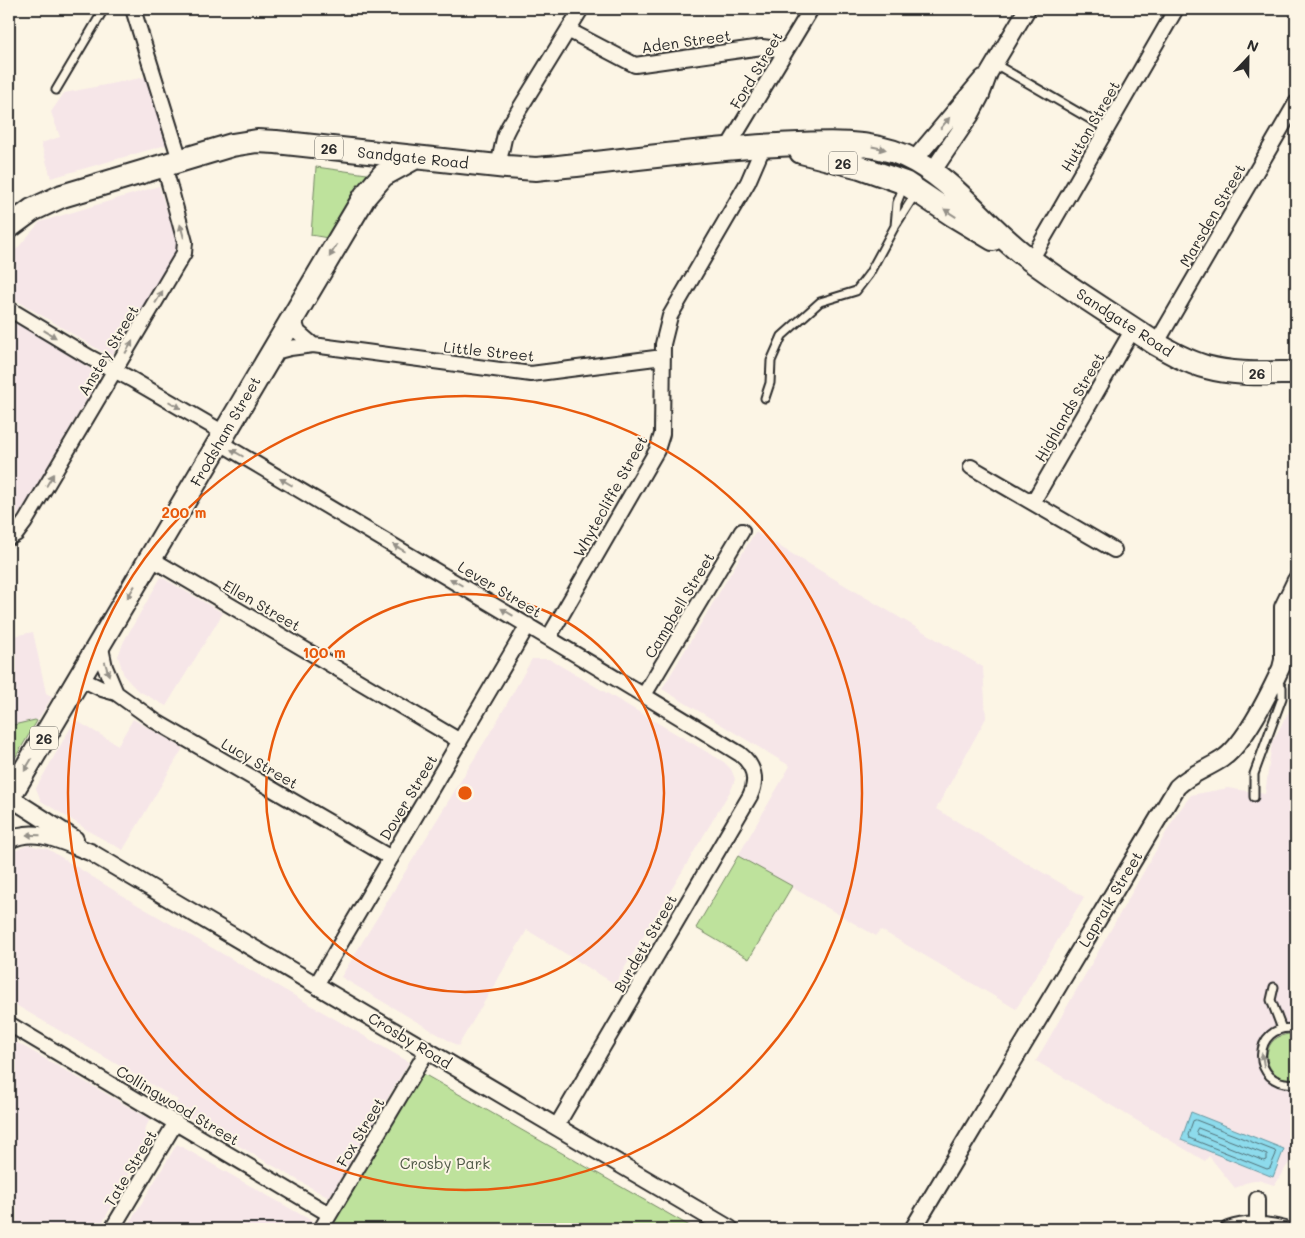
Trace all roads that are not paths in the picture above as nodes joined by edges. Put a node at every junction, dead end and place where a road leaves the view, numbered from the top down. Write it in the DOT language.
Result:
graph roads {
  1 [pos="104,9"];
  2 [pos="133,9"];
  3 [pos="581,9"];
  4 [pos="811,9"];
  5 [pos="1026,9"];
  6 [pos="1176,9"];
  7 [pos="568,30"];
  8 [pos="786,50"];
  9 [pos="992,68"];
  10 [pos="56,90"];
  11 [pos="1296,103"];
  12 [pos="1107,129"];
  13 [pos="769,145"];
  14 [pos="728,148"];
  15 [pos="414,158"];
  16 [pos="172,162"];
  17 [pos="498,166"];
  18 [pos="924,167"];
  19 [pos="912,187"];
  20 [pos="895,226"];
  21 [pos="9,227"];
  22 [pos="1027,257"];
  23 [pos="9,309"];
  24 [pos="293,317"];
  25 [pos="1133,328"];
  26 [pos="1156,344"];
  27 [pos="312,346"];
  28 [pos="271,354"];
  29 [pos="662,357"];
  30 [pos="115,371"];
  31 [pos="1296,373"];
  32 [pos="764,398"];
  33 [pos="221,437"];
  34 [pos="970,467"];
  35 [pos="1033,502"];
  36 [pos="742,531"];
  37 [pos="9,538"];
  38 [pos="1114,550"];
  39 [pos="150,558"];
  40 [pos="1296,580"];
  41 [pos="528,625"];
  42 [pos="549,637"];
  43 [pos="100,644"];
  44 [pos="79,678"];
  45 [pos="1274,681"];
  46 [pos="116,693"];
  47 [pos="644,695"];
  48 [pos="460,741"];
  49 [pos="754,774"];
  50 [pos="1254,796"];
  51 [pos="9,798"];
  52 [pos="9,840"];
  53 [pos="90,852"];
  54 [pos="391,858"];
  55 [pos="316,985"];
  56 [pos="1274,987"];
  57 [pos="9,1024"];
  58 [pos="1282,1029"];
  59 [pos="1296,1029"];
  60 [pos="427,1050"];
  61 [pos="1296,1083"];
  62 [pos="176,1122"];
  63 [pos="556,1127"];
  64 [pos="1258,1199"];
  65 [pos="329,1214"];
  66 [pos="1258,1224"];
  67 [pos="1234,1228"];
  68 [pos="112,1229"];
  69 [pos="321,1229"];
  70 [pos="730,1229"];
  71 [pos="914,1229"];
  72 [pos="1285,1229"];
  1 -- 10 [label="lane"];
  2 -- 16 [label="street, Anstey Street"];
  3 -- 7 [label="street"];
  4 -- 8 [label="street, Ford Street"];
  5 -- 9 [label="street"];
  6 -- 12 [label="street, Hutton Street"];
  7 -- 8 [label="street, Aden Street"];
  7 -- 17 [label="street"];
  8 -- 14 [label="street, Ford Street"];
  9 -- 12 [label="lane"];
  9 -- 18 [label="street"];
  11 -- 26 [label="street, Marsden Street"];
  12 -- 22 [label="street, Hutton Street"];
  13 -- 14 [label="highway, Sandgate Road / 26"];
  13 -- 18 [label="highway, Sandgate Road / 26, one-way"];
  13 -- 19 [label="highway, Sandgate Road / 26"];
  13 -- 29 [label="street, Whytecliffe Street"];
  14 -- 17 [label="highway, Sandgate Road / 26"];
  15 -- 16 [label="highway, Sandgate Road / 26"];
  15 -- 17 [label="highway, Sandgate Road / 26"];
  15 -- 24 [label="highway, Frodsham Street / 26, one-way"];
  16 -- 21 [label="highway, Sandgate Road / 26"];
  30 -- 16 [label="street, Anstey Street, one-way"];
  18 -- 19 [label="highway"];
  18 -- 22 [label="highway, Sandgate Road / 26"];
  19 -- 20 [label="lane"];
  19 -- 20 [label="lane"];
  22 -- 19 [label="highway, Sandgate Road / 26, one-way"];
  20 -- 32 [label="lane"];
  22 -- 25 [label="highway, Sandgate Road / 26"];
  23 -- 30 [label="street, Lever Street, one-way"];
  24 -- 27 [label="street"];
  24 -- 28 [label="highway, Frodsham Street / 26"];
  25 -- 26 [label="highway, Sandgate Road / 26"];
  25 -- 35 [label="street, Highlands Street"];
  26 -- 31 [label="highway, Sandgate Road / 26"];
  27 -- 28 [label="street, Little Street"];
  27 -- 29 [label="street, Little Street"];
  28 -- 33 [label="highway, Frodsham Street / 26"];
  29 -- 42 [label="street, Whytecliffe Street"];
  30 -- 33 [label="street, Lever Street, one-way"];
  37 -- 30 [label="street, Anstey Street, one-way"];
  33 -- 39 [label="highway, Frodsham Street / 26"];
  41 -- 33 [label="street, Lever Street, one-way"];
  34 -- 35 [label="street"];
  35 -- 38 [label="street"];
  36 -- 47 [label="street, Campbell Street"];
  39 -- 43 [label="highway, Frodsham Street / 26, one-way"];
  39 -- 48 [label="street, Ellen Street"];
  40 -- 45 [label="street, Lapraik Street"];
  41 -- 42 [label="street, Lever Street"];
  41 -- 48 [label="street, Dover Street"];
  42 -- 47 [label="street, Lever Street"];
  43 -- 44 [label="highway, Frodsham Street / 26"];
  43 -- 46 [label="street, one-way"];
  44 -- 46 [label="street, Lucy Street"];
  44 -- 51 [label="highway, Frodsham Street / 26, one-way"];
  45 -- 50 [label="lane"];
  45 -- 71 [label="street, Lapraik Street"];
  46 -- 54 [label="street, Lucy Street"];
  47 -- 49 [label="street, Lever Street"];
  48 -- 54 [label="street, Dover Street"];
  49 -- 63 [label="street, Burdett Street"];
  51 -- 53 [label="street, Crosby Road"];
  53 -- 52 [label="street, Crosby Road, one-way"];
  53 -- 55 [label="street, Crosby Road"];
  54 -- 55 [label="street, Dover Street"];
  55 -- 60 [label="street, Crosby Road"];
  56 -- 58 [label="lane"];
  57 -- 62 [label="street, Collingwood Street"];
  58 -- 59 [label="lane"];
  61 -- 58 [label="lane, one-way"];
  60 -- 63 [label="street, Crosby Road"];
  60 -- 65 [label="street, Fox Street"];
  62 -- 65 [label="street, Collingwood Street"];
  62 -- 68 [label="street, Tate Street"];
  63 -- 70 [label="street, Crosby Road"];
  64 -- 66 [label="street"];
  65 -- 69 [label="street, Fox Street"];
  66 -- 67 [label="street"];
  66 -- 72 [label="street"];
}
